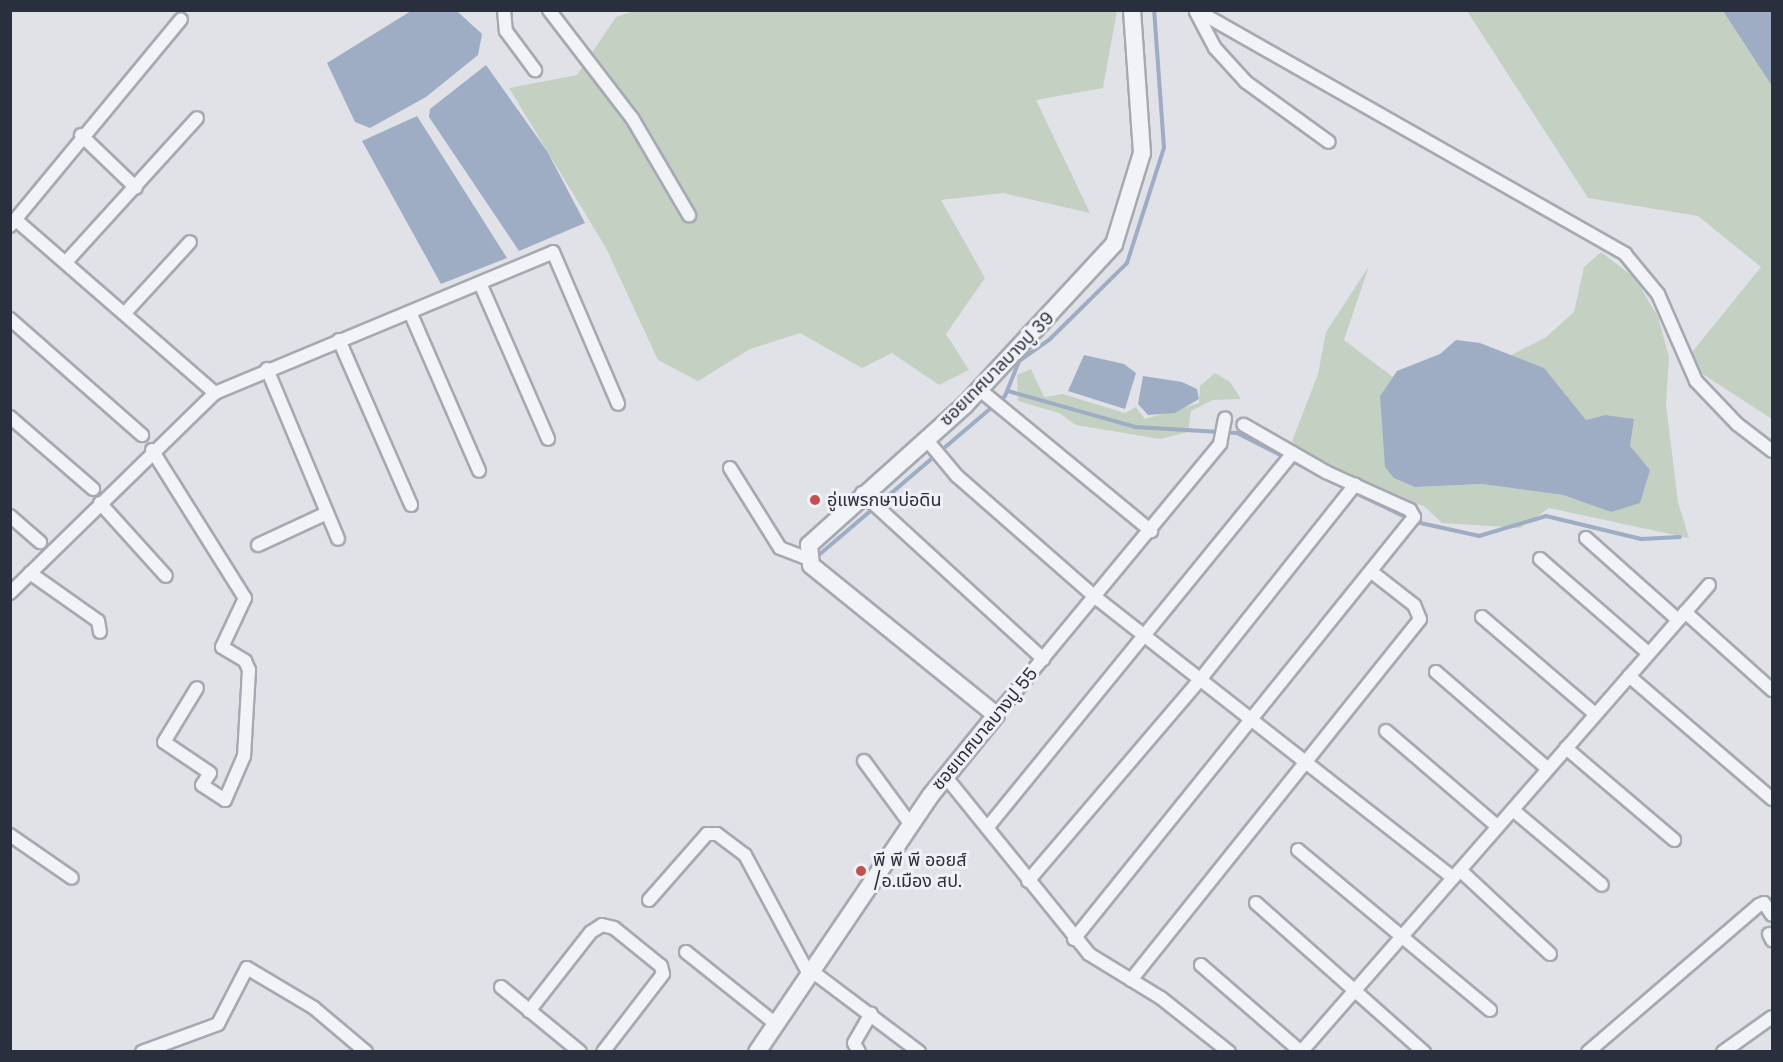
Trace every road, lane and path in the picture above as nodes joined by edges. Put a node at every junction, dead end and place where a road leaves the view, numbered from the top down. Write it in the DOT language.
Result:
graph roads {
  1 [pos="504,10"];
  2 [pos="549,10"];
  3 [pos="1132,10"];
  4 [pos="1196,10"];
  5 [pos="181,19"];
  6 [pos="535,70"];
  7 [pos="197,118"];
  8 [pos="81,135"];
  9 [pos="1329,142"];
  10 [pos="136,188"];
  11 [pos="689,215"];
  12 [pos="13,223"];
  13 [pos="190,242"];
  14 [pos="67,261"];
  15 [pos="480,283"];
  16 [pos="410,312"];
  17 [pos="125,313"];
  18 [pos="10,319"];
  19 [pos="339,340"];
  20 [pos="267,369"];
  21 [pos="215,393"];
  22 [pos="986,394"];
  23 [pos="618,404"];
  24 [pos="10,417"];
  25 [pos="1244,424"];
  26 [pos="1224,427"];
  27 [pos="142,435"];
  28 [pos="548,439"];
  29 [pos="928,443"];
  30 [pos="152,450"];
  31 [pos="1773,451"];
  32 [pos="1289,458"];
  33 [pos="730,468"];
  34 [pos="479,471"];
  35 [pos="93,489"];
  36 [pos="1352,489"];
  37 [pos="871,500"];
  38 [pos="100,503"];
  39 [pos="411,505"];
  40 [pos="327,513"];
  41 [pos="10,516"];
  42 [pos="1151,531"];
  43 [pos="338,538"];
  44 [pos="1586,538"];
  45 [pos="40,542"];
  46 [pos="258,545"];
  47 [pos="808,559"];
  48 [pos="1540,559"];
  49 [pos="30,573"];
  50 [pos="1372,573"];
  51 [pos="166,576"];
  52 [pos="1709,585"];
  53 [pos="10,593"];
  54 [pos="1095,597"];
  55 [pos="1681,616"];
  56 [pos="1482,617"];
  57 [pos="100,632"];
  58 [pos="1146,638"];
  59 [pos="1648,653"];
  60 [pos="1043,659"];
  61 [pos="1436,672"];
  62 [pos="1629,676"];
  63 [pos="1199,681"];
  64 [pos="197,688"];
  65 [pos="1773,690"];
  66 [pos="1595,714"];
  67 [pos="996,715"];
  68 [pos="1251,720"];
  69 [pos="1386,731"];
  70 [pos="1566,748"];
  71 [pos="864,761"];
  72 [pos="1306,762"];
  73 [pos="1548,769"];
  74 [pos="945,776"];
  75 [pos="1773,799"];
  76 [pos="1513,810"];
  77 [pos="911,825"];
  78 [pos="1497,826"];
  79 [pos="987,828"];
  80 [pos="10,835"];
  81 [pos="1674,840"];
  82 [pos="1298,850"];
  83 [pos="1456,874"];
  84 [pos="72,878"];
  85 [pos="1028,881"];
  86 [pos="1602,885"];
  87 [pos="649,900"];
  88 [pos="1256,903"];
  89 [pos="1773,915"];
  90 [pos="1405,936"];
  91 [pos="1074,939"];
  92 [pos="686,952"];
  93 [pos="1550,954"];
  94 [pos="1202,965"];
  95 [pos="811,974"];
  96 [pos="1131,980"];
  97 [pos="501,987"];
  98 [pos="1354,990"];
  99 [pos="1490,1010"];
  100 [pos="530,1011"];
  101 [pos="871,1014"];
  102 [pos="1773,1017"];
  103 [pos="776,1024"];
  104 [pos="1301,1051"];
  105 [pos="142,1052"];
  106 [pos="366,1052"];
  107 [pos="580,1052"];
  108 [pos="603,1052"];
  109 [pos="757,1052"];
  110 [pos="859,1052"];
  111 [pos="919,1052"];
  112 [pos="1229,1052"];
  113 [pos="1424,1052"];
  114 [pos="1588,1052"];
  115 [pos="1723,1052"];
  1 -- 6 [label="street"];
  2 -- 11 [label="street"];
  3 -- 22 [label="street, ซอยเทศบาลบางปู 39"];
  4 -- 9 [label="street"];
  4 -- 31 [label="street"];
  5 -- 8 [label="street"];
  7 -- 10 [label="street"];
  8 -- 10 [label="street"];
  8 -- 12 [label="street"];
  10 -- 14 [label="street"];
  12 -- 14 [label="street"];
  13 -- 17 [label="street"];
  14 -- 17 [label="street"];
  15 -- 16 [label="street"];
  15 -- 23 [label="street"];
  15 -- 28 [label="street"];
  16 -- 19 [label="street"];
  16 -- 34 [label="street"];
  17 -- 21 [label="street"];
  18 -- 27 [label="street"];
  19 -- 20 [label="street"];
  19 -- 39 [label="street"];
  20 -- 21 [label="street"];
  20 -- 40 [label="street"];
  21 -- 30 [label="street"];
  22 -- 29 [label="street, ซอยเทศบาลบางปู 39"];
  22 -- 42 [label="street"];
  24 -- 35 [label="street"];
  25 -- 32 [label="street"];
  26 -- 42 [label="street, ซอยเทศบาลบางปู 55"];
  29 -- 37 [label="street, ซอยเทศบาลบางปู 39"];
  29 -- 54 [label="street"];
  30 -- 38 [label="street"];
  30 -- 64 [label="street"];
  32 -- 36 [label="street"];
  32 -- 58 [label="street"];
  33 -- 47 [label="street"];
  36 -- 50 [label="street"];
  36 -- 63 [label="street"];
  37 -- 47 [label="street, ซอยเทศบาลบางปู 39"];
  37 -- 60 [label="street"];
  38 -- 49 [label="street"];
  38 -- 51 [label="street"];
  40 -- 43 [label="street"];
  40 -- 46 [label="street"];
  41 -- 45 [label="street"];
  42 -- 54 [label="street, ซอยเทศบาลบางปู 55"];
  44 -- 55 [label="street"];
  47 -- 67 [label="street"];
  48 -- 59 [label="street"];
  49 -- 53 [label="street"];
  49 -- 57 [label="street"];
  50 -- 68 [label="street"];
  50 -- 72 [label="street"];
  52 -- 55 [label="street"];
  54 -- 58 [label="street"];
  54 -- 60 [label="street, ซอยเทศบาลบางปู 55"];
  55 -- 59 [label="street"];
  55 -- 65 [label="street"];
  56 -- 66 [label="street"];
  58 -- 63 [label="street"];
  58 -- 79 [label="street"];
  59 -- 62 [label="street"];
  60 -- 67 [label="street, ซอยเทศบาลบางปู 55"];
  61 -- 73 [label="street"];
  62 -- 66 [label="street"];
  62 -- 75 [label="street"];
  63 -- 68 [label="street"];
  63 -- 85 [label="street"];
  66 -- 70 [label="street"];
  67 -- 74 [label="street, ซอยเทศบาลบางปู 55"];
  68 -- 72 [label="street"];
  68 -- 91 [label="street"];
  69 -- 78 [label="street"];
  70 -- 73 [label="street"];
  70 -- 81 [label="street"];
  71 -- 77 [label="street"];
  72 -- 83 [label="street"];
  72 -- 96 [label="street"];
  73 -- 76 [label="street"];
  74 -- 77 [label="street, ซอยเทศบาลบางปู 55"];
  74 -- 79 [label="street"];
  76 -- 78 [label="street"];
  76 -- 86 [label="street"];
  77 -- 95 [label="street, ซอยเทศบาลบางปู 55"];
  78 -- 83 [label="street"];
  79 -- 85 [label="street"];
  80 -- 84 [label="street"];
  82 -- 90 [label="street"];
  83 -- 90 [label="street"];
  83 -- 93 [label="street"];
  85 -- 91 [label="street"];
  87 -- 95 [label="street"];
  88 -- 98 [label="street"];
  89 -- 114 [label="street"];
  90 -- 98 [label="street"];
  90 -- 99 [label="street"];
  91 -- 96 [label="street"];
  92 -- 103 [label="street"];
  94 -- 104 [label="street"];
  95 -- 101 [label="street"];
  95 -- 103 [label="street, ซอยเทศบาลบางปู 55"];
  96 -- 112 [label="street"];
  97 -- 100 [label="street"];
  98 -- 104 [label="street"];
  98 -- 113 [label="street"];
  100 -- 107 [label="street"];
  100 -- 108 [label="street"];
  101 -- 110 [label="street"];
  101 -- 111 [label="street"];
  102 -- 115 [label="street"];
  103 -- 109 [label="street, ซอยเทศบาลบางปู 55"];
  105 -- 106 [label="street"];
}
